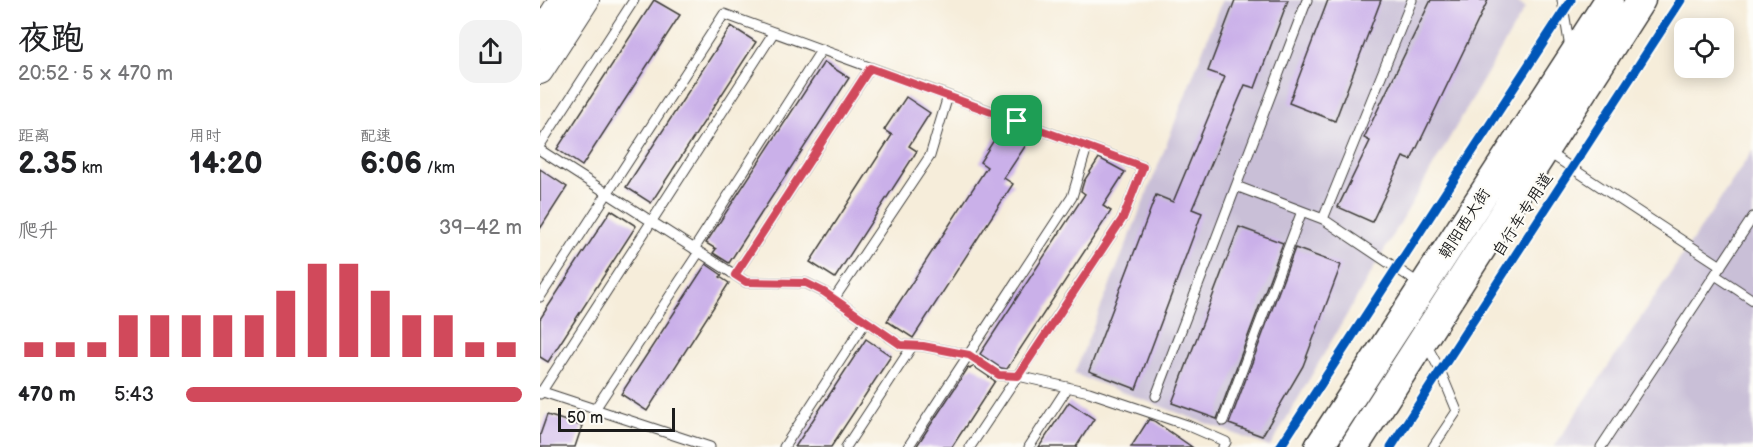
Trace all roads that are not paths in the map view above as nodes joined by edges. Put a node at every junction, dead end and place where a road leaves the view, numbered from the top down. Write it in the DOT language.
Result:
graph roads {
  1 [pos="562,0"];
  2 [pos="586,0"];
  3 [pos="634,0"];
  4 [pos="1307,0"];
  5 [pos="1412,0"];
  6 [pos="1562,0"];
  7 [pos="1609,0"];
  8 [pos="1641,0"];
  9 [pos="774,32"];
  10 [pos="540,35"];
  11 [pos="822,50"];
  12 [pos="1571,57"];
  13 [pos="870,68"];
  14 [pos="540,71"];
  15 [pos="948,96"];
  16 [pos="540,145"];
  17 [pos="1087,147"];
  18 [pos="540,150"];
  19 [pos="1544,150"];
  20 [pos="1236,186"];
  21 [pos="607,194"];
  22 [pos="1302,211"];
  23 [pos="1753,217"];
  24 [pos="1323,219"];
  25 [pos="652,222"];
  26 [pos="696,250"];
  27 [pos="1721,266"];
  28 [pos="735,275"];
  29 [pos="1715,275"];
  30 [pos="1425,286"];
  31 [pos="540,297"];
  32 [pos="834,299"];
  33 [pos="1753,300"];
  34 [pos="866,321"];
  35 [pos="1424,339"];
  36 [pos="913,345"];
  37 [pos="969,355"];
  38 [pos="1018,376"];
  39 [pos="1068,387"];
  40 [pos="540,392"];
  41 [pos="1156,396"];
  42 [pos="595,409"];
  43 [pos="1223,421"];
  44 [pos="710,447"];
  45 [pos="784,447"];
  46 [pos="846,447"];
  47 [pos="908,447"];
  48 [pos="970,447"];
  49 [pos="1029,447"];
  50 [pos="1223,447"];
  51 [pos="1319,447"];
  52 [pos="1354,447"];
  53 [pos="1433,447"];
  54 [pos="1601,447"];
  1 -- 10 [label="main road"];
  2 -- 14 [label="main road"];
  3 -- 16 [label="lane"];
  4 -- 20 [label="lane"];
  5 -- 24 [label="lane"];
  6 -- 12 [label="lane"];
  7 -- 12 [label="main road, 朝阳西大街"];
  8 -- 19 [label="main road, 朝阳西大街"];
  9 -- 11 [label="lane"];
  9 -- 21 [label="lane"];
  9 -- 25 [label="lane"];
  11 -- 13 [label="lane"];
  11 -- 26 [label="lane"];
  12 -- 30 [label="main road, 朝阳西大街"];
  13 -- 15 [label="lane"];
  13 -- 28 [label="lane"];
  15 -- 17 [label="lane"];
  15 -- 32 [label="lane"];
  17 -- 37 [label="lane"];
  17 -- 38 [label="lane"];
  18 -- 21 [label="lane"];
  19 -- 27 [label="lane"];
  19 -- 35 [label="main road, 朝阳西大街"];
  20 -- 22 [label="lane"];
  20 -- 41 [label="lane"];
  21 -- 25 [label="lane"];
  21 -- 31 [label="lane"];
  22 -- 24 [label="lane"];
  22 -- 43 [label="lane"];
  23 -- 27 [label="lane"];
  24 -- 30 [label="lane"];
  25 -- 26 [label="lane"];
  25 -- 40 [label="lane"];
  26 -- 28 [label="lane"];
  26 -- 42 [label="lane"];
  27 -- 29 [label="lane"];
  28 -- 32 [label="lane"];
  29 -- 33 [label="lane"];
  29 -- 54 [label="lane"];
  30 -- 51 [label="main road, 朝阳西大街"];
  32 -- 34 [label="lane"];
  34 -- 36 [label="lane"];
  34 -- 45 [label="lane"];
  35 -- 52 [label="main road, 朝阳西大街"];
  35 -- 53 [label="lane"];
  36 -- 37 [label="lane"];
  36 -- 46 [label="lane"];
  37 -- 38 [label="lane"];
  37 -- 47 [label="lane"];
  38 -- 39 [label="lane"];
  38 -- 48 [label="lane"];
  39 -- 49 [label="lane"];
  39 -- 50 [label="lane"];
  40 -- 42 [label="lane"];
  42 -- 44 [label="lane"];
}
